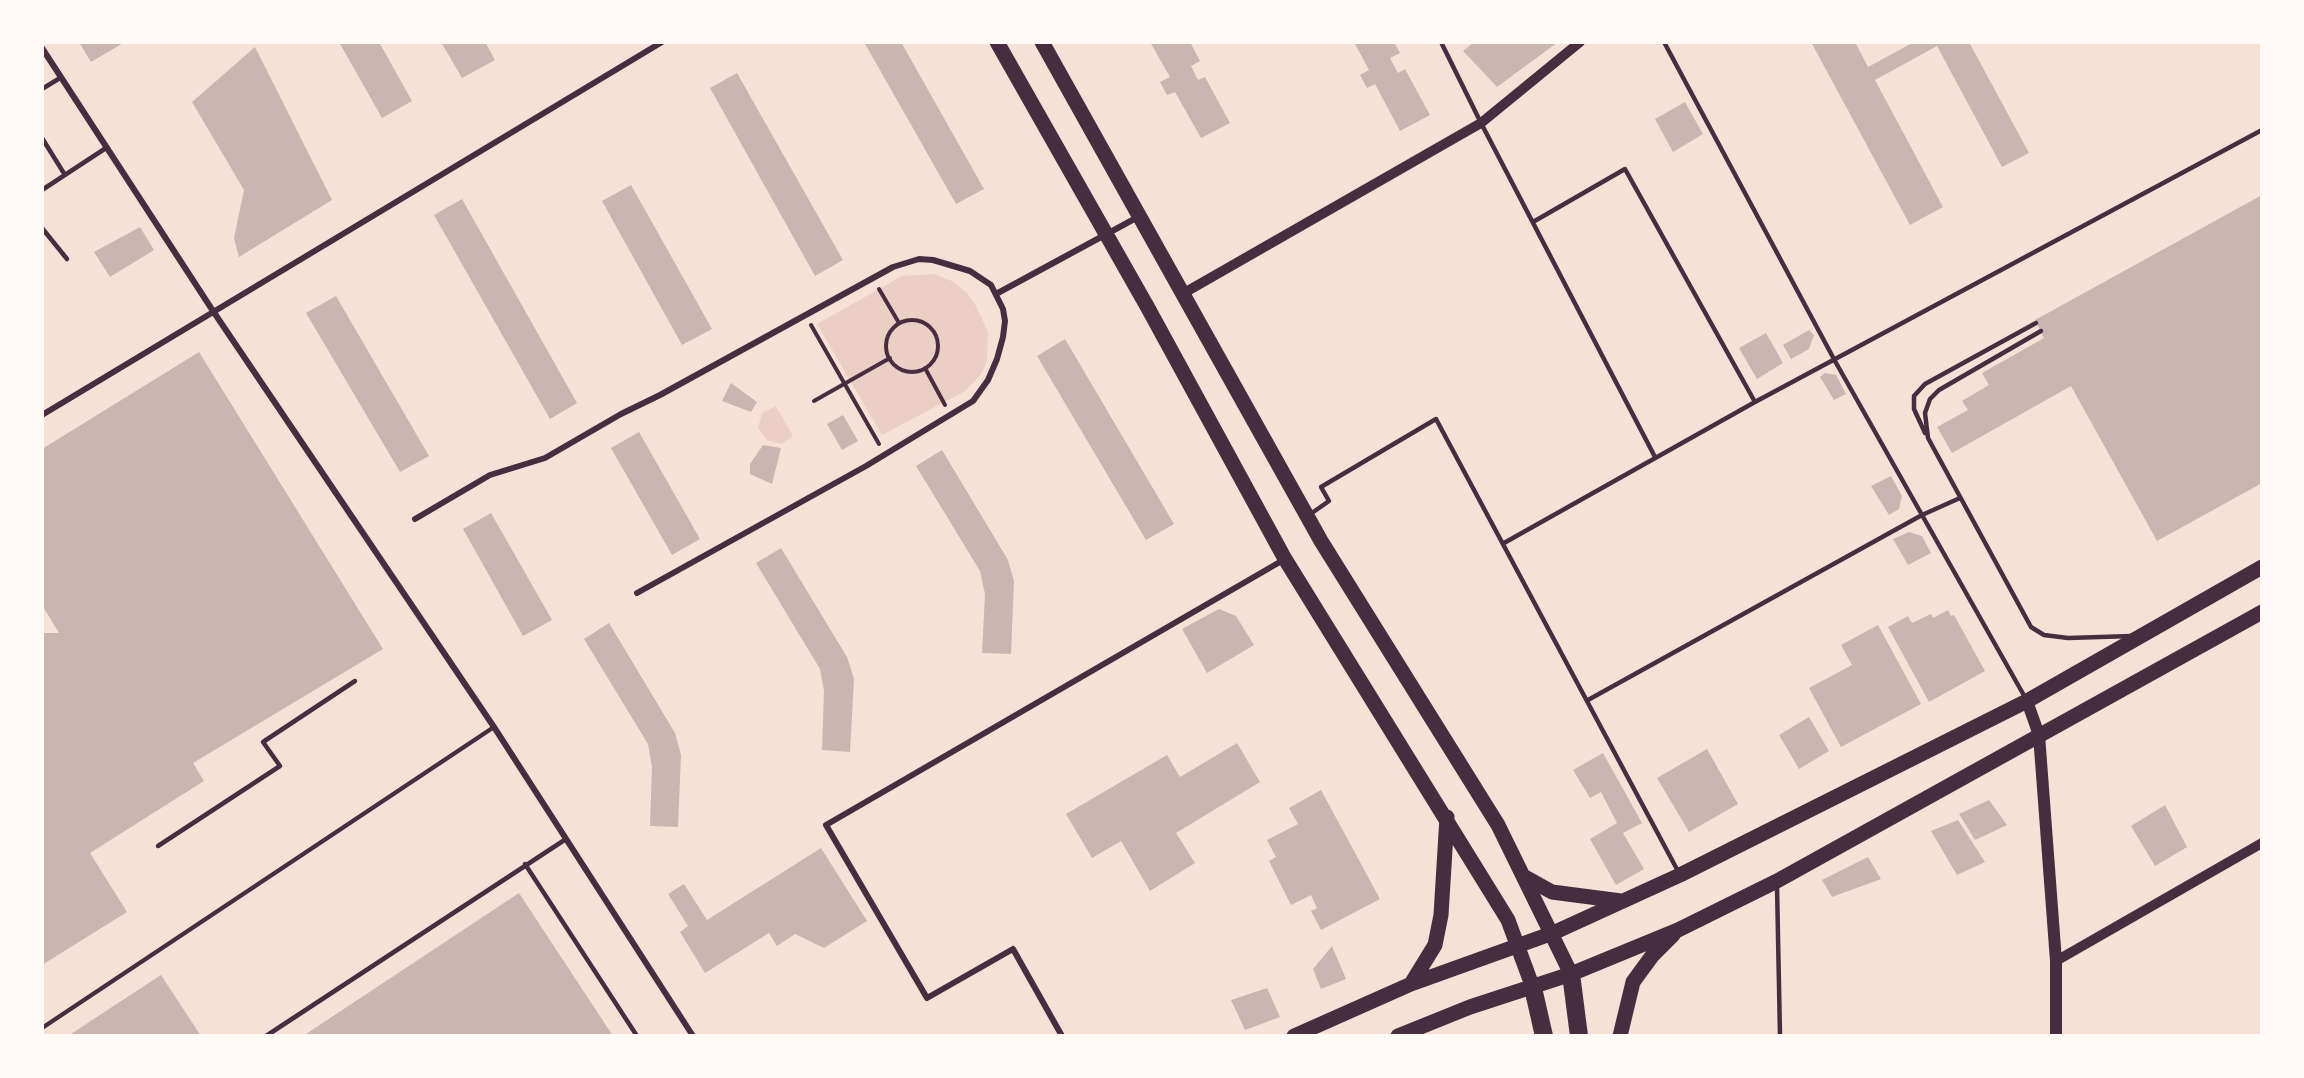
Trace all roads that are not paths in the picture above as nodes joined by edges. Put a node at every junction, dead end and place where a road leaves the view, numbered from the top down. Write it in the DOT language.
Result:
graph roads {
  1 [pos="662,42"];
  2 [pos="997,42"];
  3 [pos="1042,42"];
  4 [pos="1442,42"];
  5 [pos="1580,42"];
  6 [pos="1664,42"];
  7 [pos="42,48"];
  8 [pos="60,78"];
  9 [pos="42,89"];
  10 [pos="1481,123"];
  11 [pos="2262,130"];
  12 [pos="42,138"];
  13 [pos="106,148"];
  14 [pos="64,175"];
  15 [pos="42,190"];
  16 [pos="1138,217"];
  17 [pos="1533,222"];
  18 [pos="42,228"];
  19 [pos="1105,234"];
  20 [pos="67,259"];
  21 [pos="1184,293"];
  22 [pos="996,294"];
  23 [pos="213,311"];
  24 [pos="2036,323"];
  25 [pos="2041,332"];
  26 [pos="1835,361"];
  27 [pos="1755,402"];
  28 [pos="42,415"];
  29 [pos="1928,438"];
  30 [pos="1655,457"];
  31 [pos="1960,498"];
  32 [pos="1922,515"];
  33 [pos="1308,516"];
  34 [pos="415,519"];
  35 [pos="1504,543"];
  36 [pos="1285,559"];
  37 [pos="2262,567"];
  38 [pos="637,593"];
  39 [pos="2262,612"];
  40 [pos="2141,635"];
  41 [pos="355,681"];
  42 [pos="1588,700"];
  43 [pos="2027,701"];
  44 [pos="494,727"];
  45 [pos="2039,735"];
  46 [pos="1447,818"];
  47 [pos="566,839"];
  48 [pos="2262,843"];
  49 [pos="158,846"];
  50 [pos="525,864"];
  51 [pos="1680,875"];
  52 [pos="1525,878"];
  53 [pos="1777,882"];
  54 [pos="1621,901"];
  55 [pos="1678,930"];
  56 [pos="1553,933"];
  57 [pos="1518,946"];
  58 [pos="2056,961"];
  59 [pos="1571,974"];
  60 [pos="1411,984"];
  61 [pos="1533,988"];
  62 [pos="42,1028"];
  63 [pos="266,1036"];
  64 [pos="637,1036"];
  65 [pos="693,1036"];
  66 [pos="1062,1036"];
  67 [pos="1294,1036"];
  68 [pos="1398,1036"];
  69 [pos="1544,1036"];
  70 [pos="1579,1036"];
  71 [pos="1620,1036"];
  72 [pos="1780,1036"];
  73 [pos="2056,1036"];
  1 -- 23 [label="street"];
  2 -- 19 [label="main road"];
  3 -- 16 [label="main road"];
  4 -- 10 [label="lane"];
  5 -- 10 [label="street"];
  6 -- 26 [label="lane"];
  7 -- 8 [label="street"];
  8 -- 9 [label="lane"];
  8 -- 13 [label="street"];
  10 -- 17 [label="lane"];
  10 -- 21 [label="street"];
  11 -- 26 [label="lane"];
  12 -- 14 [label="lane"];
  13 -- 14 [label="lane"];
  13 -- 23 [label="street"];
  14 -- 15 [label="lane"];
  16 -- 19 [label="street"];
  16 -- 21 [label="main road"];
  17 -- 27 [label="lane"];
  17 -- 30 [label="lane"];
  18 -- 20 [label="lane"];
  19 -- 22 [label="street"];
  19 -- 36 [label="main road"];
  21 -- 33 [label="main road"];
  22 -- 34 [label="street"];
  22 -- 38 [label="street"];
  23 -- 28 [label="street"];
  23 -- 44 [label="street"];
  24 -- 29 [label="lane"];
  25 -- 29 [label="lane"];
  26 -- 27 [label="lane"];
  26 -- 32 [label="lane"];
  27 -- 30 [label="lane"];
  29 -- 31 [label="lane"];
  30 -- 35 [label="lane"];
  31 -- 32 [label="lane"];
  31 -- 40 [label="lane"];
  32 -- 42 [label="lane"];
  32 -- 43 [label="lane"];
  33 -- 35 [label="lane"];
  33 -- 52 [label="main road"];
  35 -- 42 [label="lane"];
  36 -- 46 [label="main road"];
  36 -- 66 [label="street"];
  37 -- 40 [label="main road"];
  39 -- 45 [label="main road"];
  40 -- 43 [label="main road"];
  41 -- 49 [label="lane"];
  42 -- 51 [label="lane"];
  43 -- 45 [label="main road"];
  43 -- 51 [label="main road"];
  44 -- 47 [label="street"];
  44 -- 62 [label="lane"];
  45 -- 53 [label="main road"];
  45 -- 58 [label="main road"];
  46 -- 57 [label="main road"];
  46 -- 60 [label="main road"];
  47 -- 50 [label="lane"];
  47 -- 65 [label="street"];
  48 -- 58 [label="street"];
  50 -- 63 [label="lane"];
  50 -- 64 [label="lane"];
  51 -- 54 [label="main road"];
  52 -- 54 [label="main road"];
  52 -- 56 [label="main road"];
  53 -- 55 [label="main road"];
  53 -- 72 [label="lane"];
  54 -- 56 [label="main road"];
  55 -- 59 [label="main road"];
  55 -- 71 [label="main road"];
  56 -- 57 [label="main road"];
  56 -- 59 [label="main road"];
  57 -- 60 [label="main road"];
  57 -- 61 [label="main road"];
  58 -- 73 [label="main road"];
  59 -- 61 [label="main road"];
  59 -- 70 [label="highway"];
  60 -- 67 [label="main road"];
  61 -- 68 [label="main road"];
  61 -- 69 [label="highway"];
}
